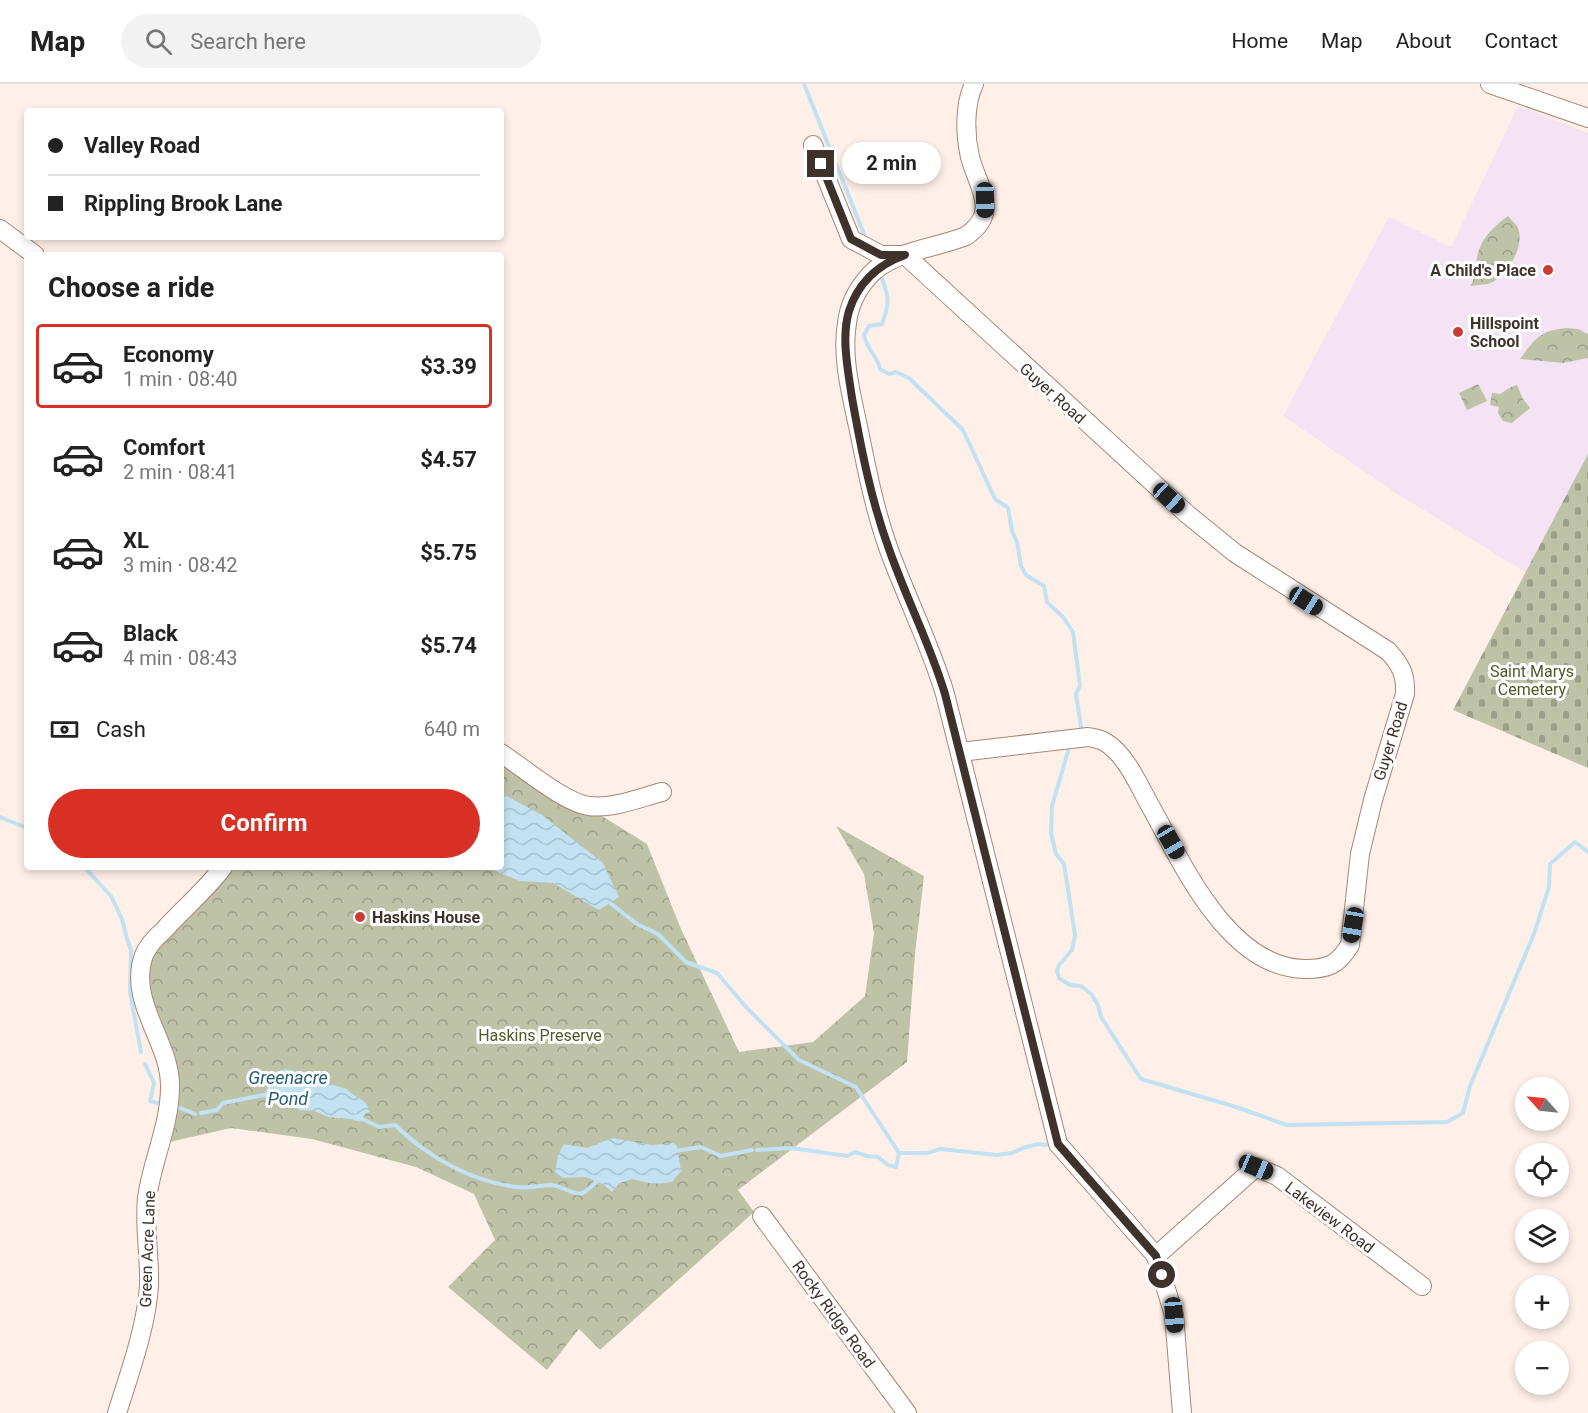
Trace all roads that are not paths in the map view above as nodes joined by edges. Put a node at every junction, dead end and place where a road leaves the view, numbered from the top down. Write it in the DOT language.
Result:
graph roads {
  1 [pos="974,84"];
  2 [pos="1490,84"];
  3 [pos="1588,118"];
  4 [pos="813,145"];
  5 [pos="0,229"];
  6 [pos="31,252"];
  7 [pos="905,255"];
  8 [pos="960,752"];
  9 [pos="504,755"];
  10 [pos="662,792"];
  11 [pos="221,870"];
  12 [pos="762,1216"];
  13 [pos="1156,1256"];
  14 [pos="1422,1286"];
  15 [pos="117,1413"];
  16 [pos="907,1413"];
  17 [pos="1182,1413"];
  1 -- 7 [label="street"];
  2 -- 3 [label="street"];
  4 -- 7 [label="street"];
  5 -- 6 [label="street"];
  7 -- 8 [label="street"];
  7 -- 8 [label="street, Guyer Road"];
  8 -- 13 [label="street"];
  9 -- 10 [label="street"];
  11 -- 15 [label="street, Green Acre Lane"];
  12 -- 16 [label="street, Rocky Ridge Road"];
  13 -- 14 [label="street, Lakeview Road"];
  13 -- 17 [label="street"];
}
